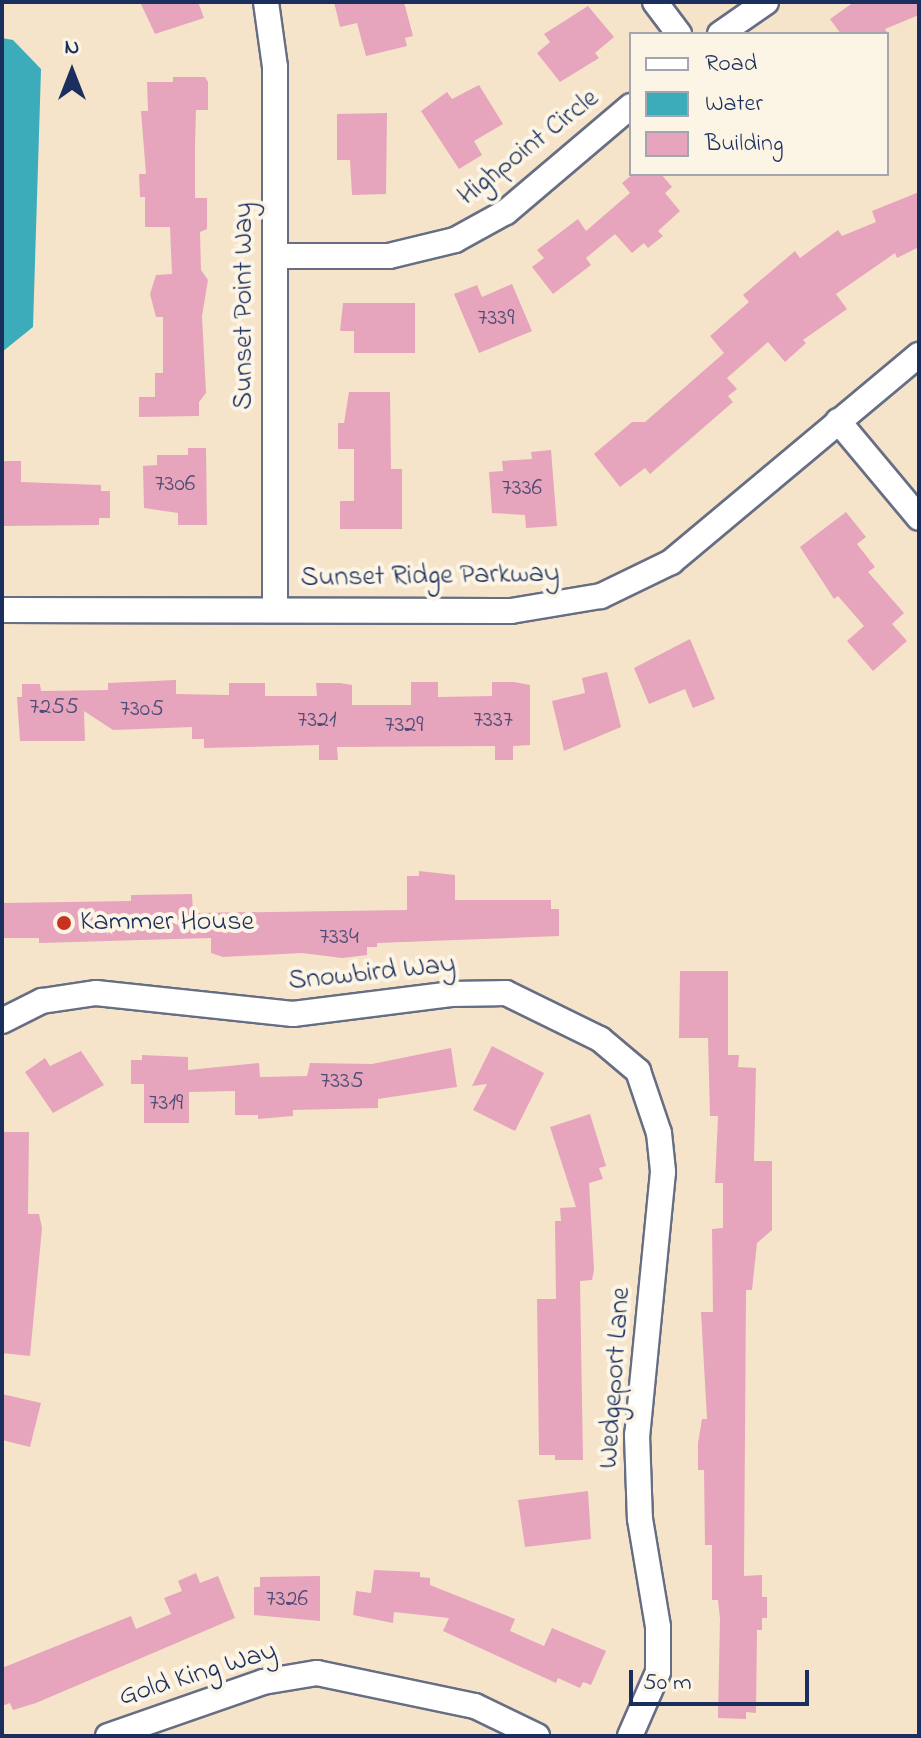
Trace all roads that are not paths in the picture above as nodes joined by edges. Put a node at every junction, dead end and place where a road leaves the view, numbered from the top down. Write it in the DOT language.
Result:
graph roads {
  1 [pos="266,2"];
  2 [pos="655,2"];
  3 [pos="766,2"];
  4 [pos="678,32"];
  5 [pos="723,32"];
  6 [pos="629,108"];
  7 [pos="275,256"];
  8 [pos="919,355"];
  9 [pos="838,421"];
  10 [pos="919,518"];
  11 [pos="2,610"];
  12 [pos="275,610"];
  13 [pos="2,1021"];
  14 [pos="600,1039"];
  15 [pos="108,1736"];
  16 [pos="537,1736"];
  17 [pos="630,1736"];
  1 -- 7 [label="street, Sunset Point Way"];
  2 -- 4 [label="street"];
  3 -- 5 [label="street"];
  6 -- 7 [label="street, Highpoint Circle"];
  7 -- 12 [label="street, Sunset Point Way"];
  8 -- 9 [label="street, Sunset Ridge Parkway"];
  9 -- 10 [label="street"];
  9 -- 12 [label="street, Sunset Ridge Parkway"];
  11 -- 12 [label="street, Sunset Ridge Parkway"];
  13 -- 14 [label="street, Snowbird Way"];
  14 -- 17 [label="street, Wedgeport Lane"];
  15 -- 16 [label="street, Gold King Way"];
}
